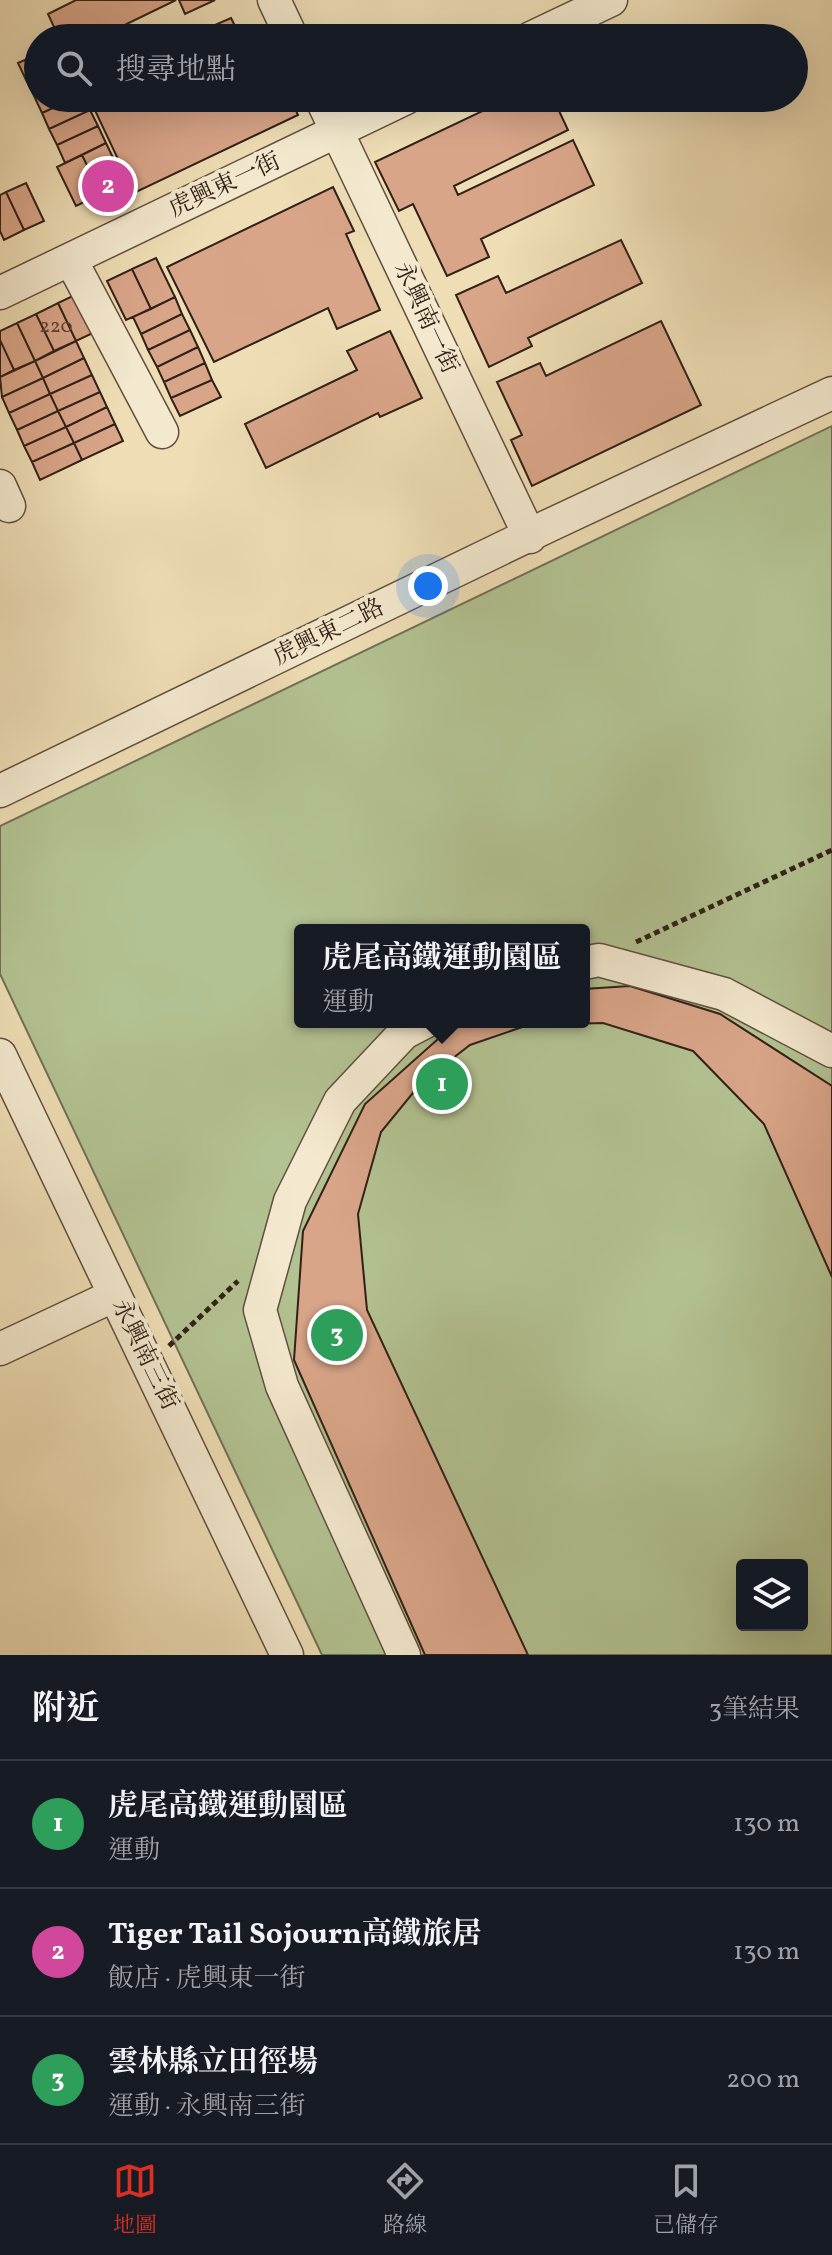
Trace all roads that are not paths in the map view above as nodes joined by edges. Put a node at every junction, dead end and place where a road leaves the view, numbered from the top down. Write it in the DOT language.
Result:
graph roads {
  1 [pos="274,0"];
  2 [pos="611,0"];
  3 [pos="285,24"];
  4 [pos="560,24"];
  5 [pos="328,112"];
  6 [pos="378,112"];
  7 [pos="337,132"];
  8 [pos="75,253"];
  9 [pos="0,293"];
  10 [pos="832,393"];
  11 [pos="162,432"];
  12 [pos="530,537"];
  13 [pos="0,791"];
  14 [pos="591,961"];
  15 [pos="414,1028"];
  16 [pos="832,1051"];
  17 [pos="0,1055"];
  18 [pos="115,1295"];
  19 [pos="0,1349"];
  20 [pos="287,1655"];
  21 [pos="404,1655"];
  1 -- 3 [label="street"];
  2 -- 4 [label="street"];
  5 -- 7 [label="street, 永興南一街"];
  6 -- 7 [label="street, 虎興東一街"];
  7 -- 8 [label="street, 虎興東一街"];
  7 -- 12 [label="street, 永興南一街"];
  8 -- 9 [label="street, 虎興東一街"];
  8 -- 11 [label="street"];
  10 -- 12 [label="street, 虎興東二路"];
  12 -- 13 [label="street, 虎興東二路"];
  14 -- 16 [label="street"];
  15 -- 21 [label="street"];
  17 -- 18 [label="street, 永興南三街"];
  18 -- 19 [label="street"];
  18 -- 20 [label="street, 永興南三街"];
}
